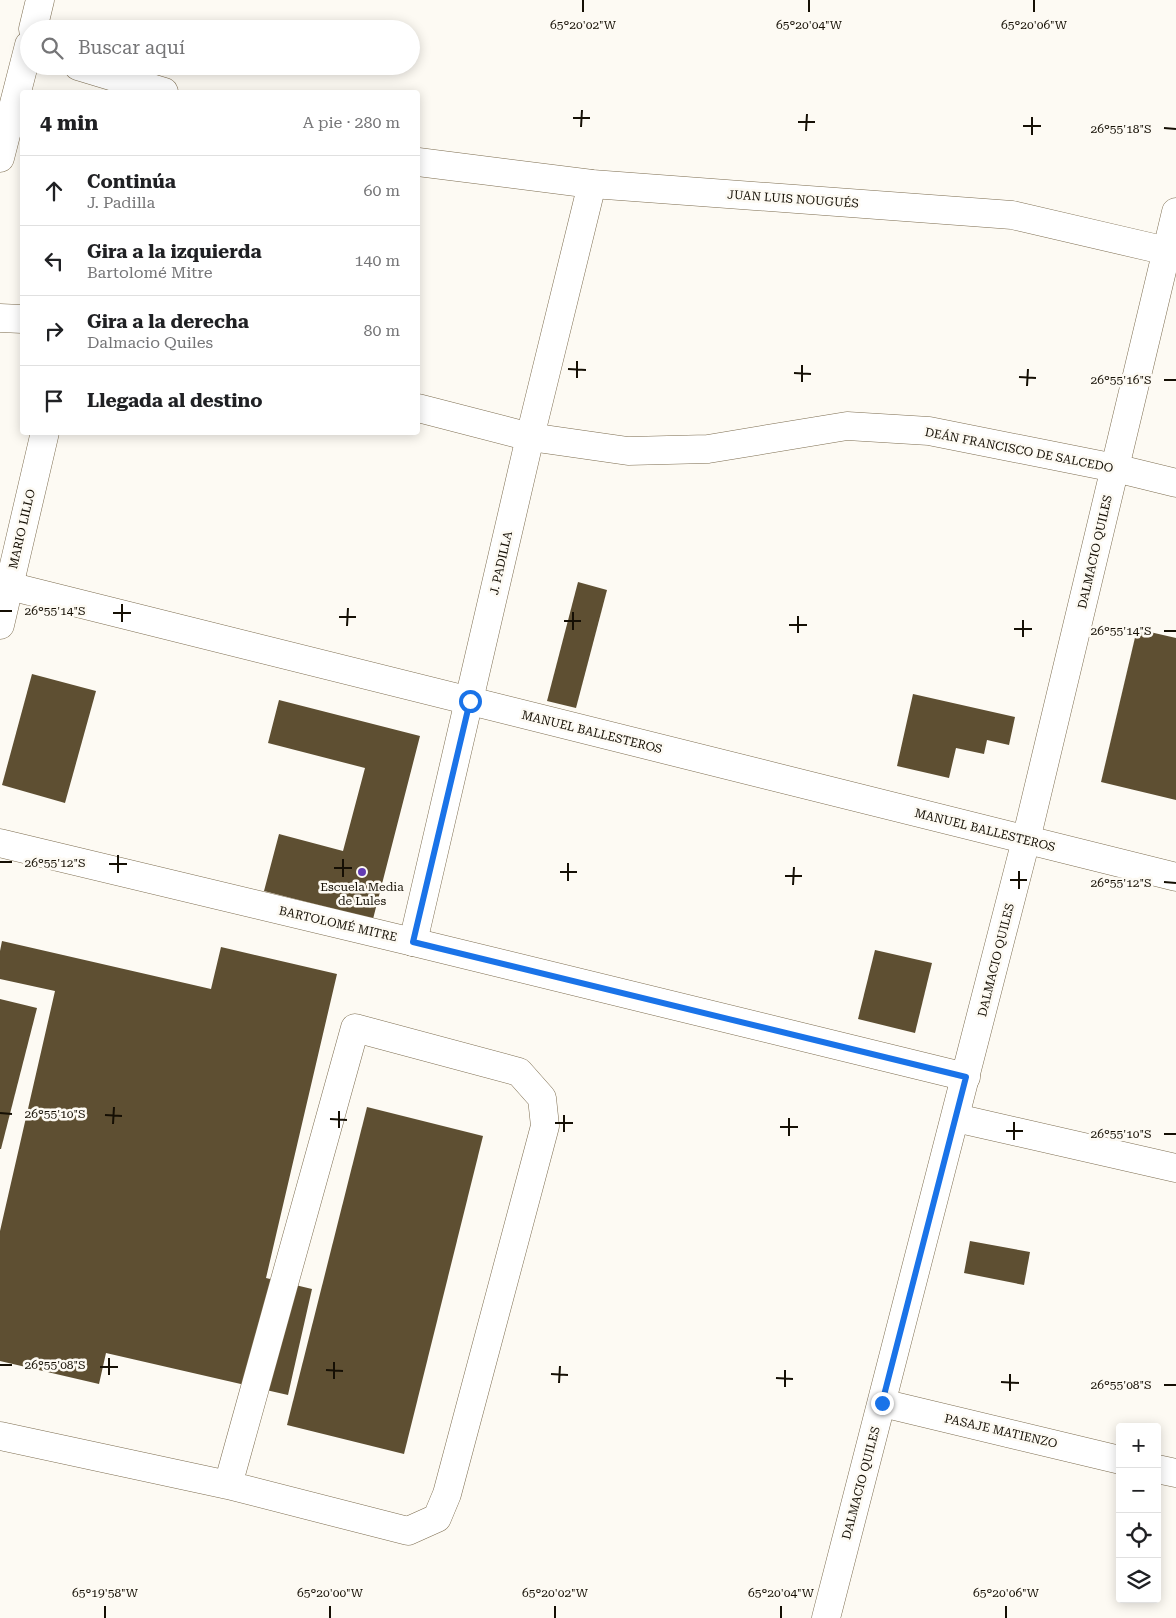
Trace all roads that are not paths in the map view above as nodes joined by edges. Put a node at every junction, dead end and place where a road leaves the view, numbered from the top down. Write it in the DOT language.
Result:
graph roads {
  1 [pos="40,0"];
  2 [pos="35,20"];
  3 [pos="21,75"];
  4 [pos="99,75"];
  5 [pos="125,86"];
  6 [pos="151,90"];
  7 [pos="0,158"];
  8 [pos="420,162"];
  9 [pos="592,184"];
  10 [pos="1176,212"];
  11 [pos="1167,251"];
  12 [pos="0,318"];
  13 [pos="20,320"];
  14 [pos="420,409"];
  15 [pos="44,435"];
  16 [pos="530,437"];
  17 [pos="1115,468"];
  18 [pos="1176,483"];
  19 [pos="9,586"];
  20 [pos="0,625"];
  21 [pos="470,701"];
  22 [pos="1026,840"];
  23 [pos="0,843"];
  24 [pos="1176,877"];
  25 [pos="413,942"];
  26 [pos="966,1077"];
  27 [pos="956,1118"];
  28 [pos="1176,1168"];
  29 [pos="882,1403"];
  30 [pos="0,1436"];
  31 [pos="1116,1459"];
  32 [pos="1161,1470"];
  33 [pos="1176,1473"];
  34 [pos="228,1485"];
  35 [pos="826,1618"];
  1 -- 2 [label="street"];
  3 -- 7 [label="street"];
  4 -- 5 [label="street"];
  5 -- 6 [label="street"];
  8 -- 9 [label="street, JUAN LUIS NOUGUÉS"];
  9 -- 11 [label="street, JUAN LUIS NOUGUÉS"];
  9 -- 16 [label="street, J. PADILLA"];
  10 -- 11 [label="street, DALMACIO QUILES"];
  11 -- 17 [label="street, DALMACIO QUILES"];
  12 -- 13 [label="street"];
  14 -- 16 [label="street, DEÁN FRANCISCO DE SALCEDO"];
  15 -- 19 [label="street, MARIO LILLO"];
  16 -- 17 [label="street, DEÁN FRANCISCO DE SALCEDO"];
  16 -- 21 [label="street, J. PADILLA"];
  17 -- 18 [label="street, DEÁN FRANCISCO DE SALCEDO"];
  17 -- 22 [label="street, DALMACIO QUILES"];
  19 -- 20 [label="street, MARIO LILLO"];
  19 -- 21 [label="street, MANUEL BALLESTEROS"];
  21 -- 22 [label="street, MANUEL BALLESTEROS"];
  21 -- 25 [label="street, J. PADILLA"];
  22 -- 24 [label="street, MANUEL BALLESTEROS"];
  22 -- 26 [label="street, DALMACIO QUILES"];
  23 -- 25 [label="street, BARTOLOMÉ MITRE"];
  25 -- 26 [label="street, BARTOLOMÉ MITRE"];
  26 -- 27 [label="street, DALMACIO QUILES"];
  27 -- 28 [label="street"];
  27 -- 29 [label="street, DALMACIO QUILES"];
  29 -- 31 [label="street, PASAJE MATIENZO"];
  29 -- 35 [label="street, DALMACIO QUILES"];
  30 -- 34 [label="street"];
  32 -- 33 [label="street"];
  34 -- 34 [label="street"];
}
